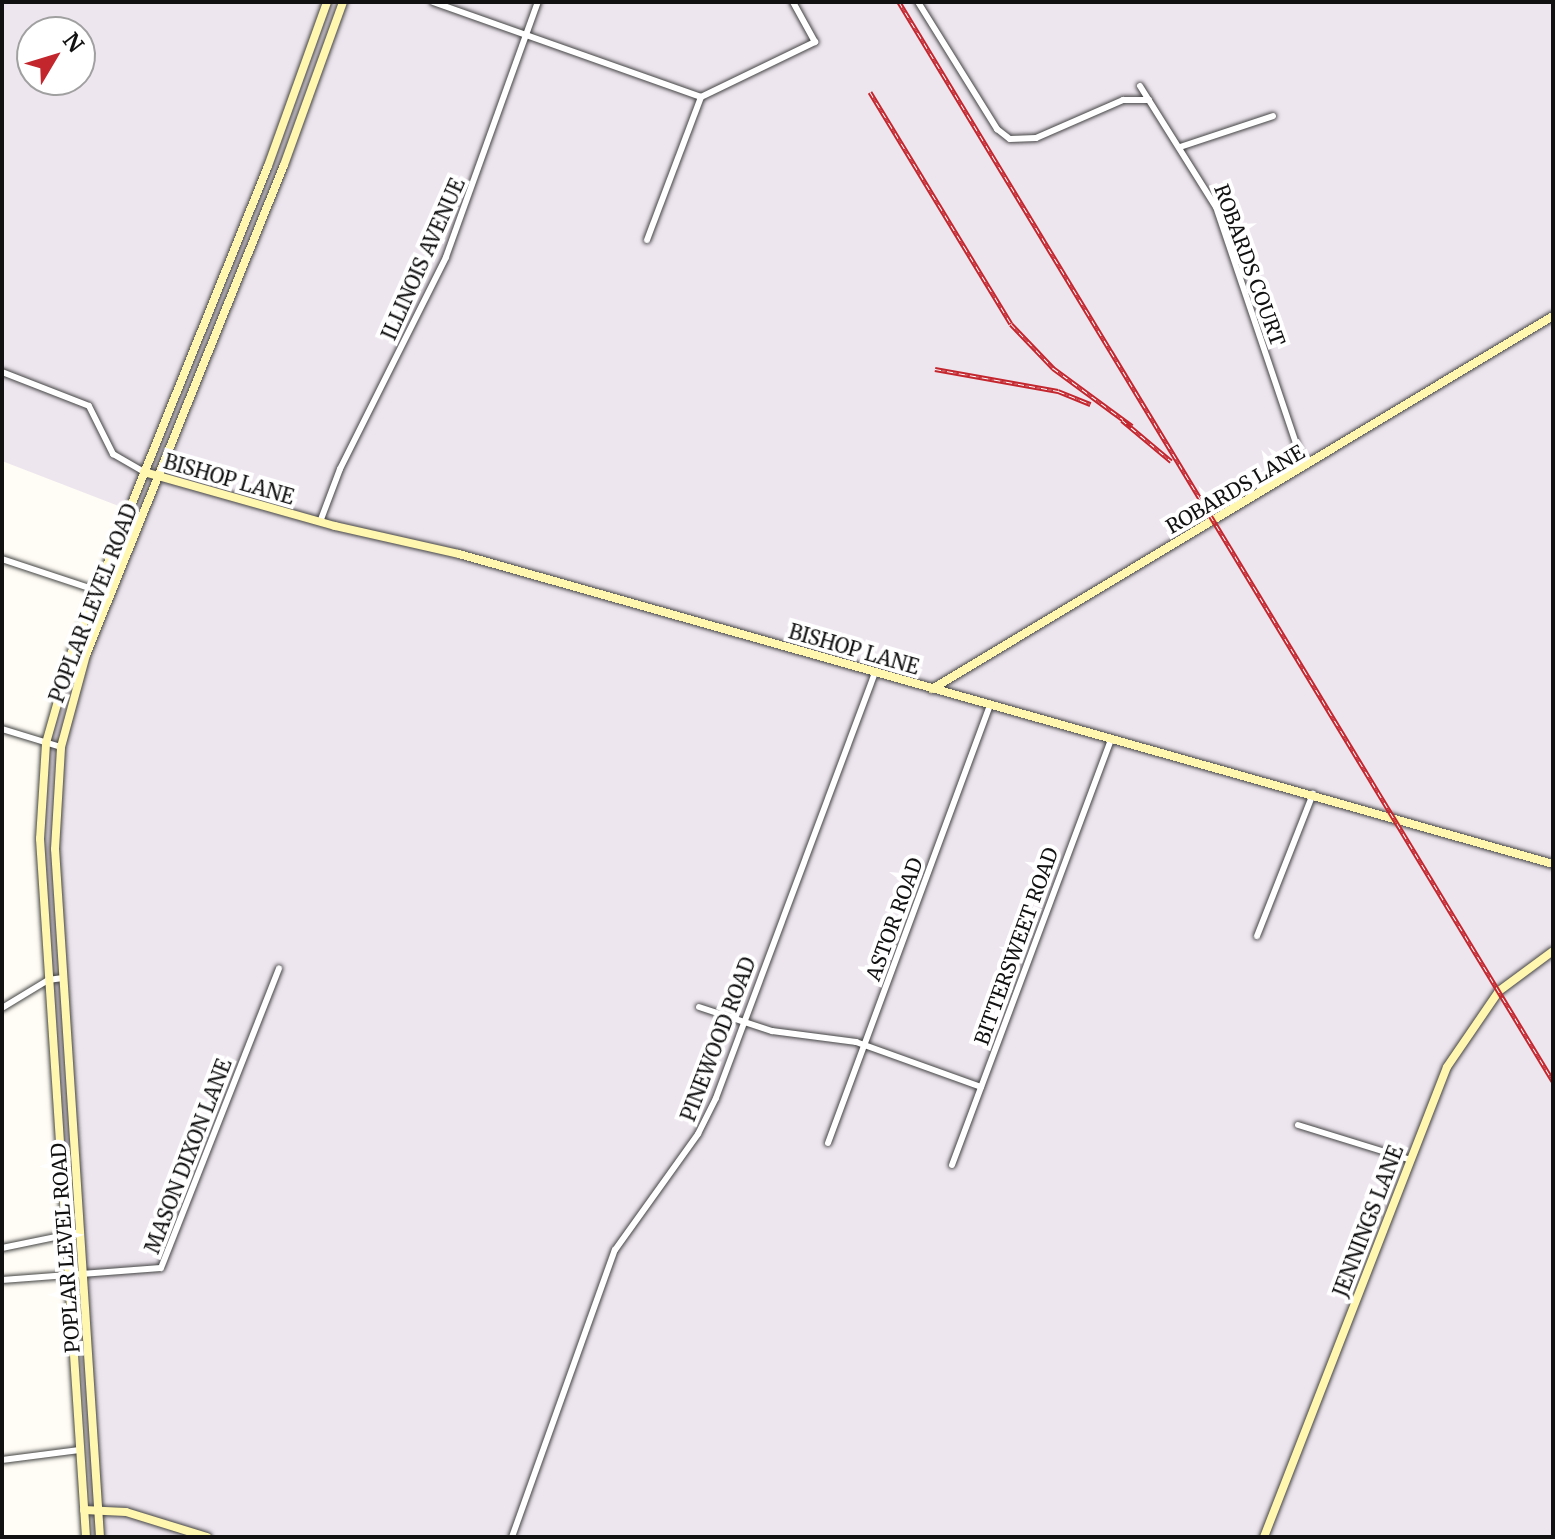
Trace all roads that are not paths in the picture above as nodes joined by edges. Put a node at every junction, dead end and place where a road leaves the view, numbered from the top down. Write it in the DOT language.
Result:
graph roads {
  1 [pos="327,2"];
  2 [pos="343,2"];
  3 [pos="433,2"];
  4 [pos="538,2"];
  5 [pos="793,2"];
  6 [pos="918,2"];
  7 [pos="526,36"];
  8 [pos="1140,86"];
  9 [pos="701,97"];
  10 [pos="1149,100"];
  11 [pos="1273,116"];
  12 [pos="1180,147"];
  13 [pos="647,240"];
  14 [pos="1553,316"];
  15 [pos="2,372"];
  16 [pos="1304,467"];
  17 [pos="144,472"];
  18 [pos="159,475"];
  19 [pos="320,522"];
  20 [pos="2,559"];
  21 [pos="96,590"];
  22 [pos="110,595"];
  23 [pos="875,672"];
  24 [pos="932,689"];
  25 [pos="990,706"];
  26 [pos="2,729"];
  27 [pos="1111,739"];
  28 [pos="46,743"];
  29 [pos="61,747"];
  30 [pos="1313,794"];
  31 [pos="1553,864"];
  32 [pos="1257,936"];
  33 [pos="1553,951"];
  34 [pos="279,968"];
  35 [pos="63,978"];
  36 [pos="48,980"];
  37 [pos="699,1007"];
  38 [pos="2,1008"];
  39 [pos="745,1020"];
  40 [pos="864,1045"];
  41 [pos="981,1087"];
  42 [pos="1298,1125"];
  43 [pos="828,1143"];
  44 [pos="1408,1159"];
  45 [pos="952,1165"];
  46 [pos="80,1232"];
  47 [pos="65,1233"];
  48 [pos="2,1248"];
  49 [pos="68,1273"];
  50 [pos="83,1273"];
  51 [pos="2,1280"];
  52 [pos="79,1450"];
  53 [pos="2,1460"];
  54 [pos="99,1509"];
  55 [pos="84,1510"];
  56 [pos="86,1537"];
  57 [pos="100,1537"];
  58 [pos="207,1537"];
  59 [pos="512,1537"];
  60 [pos="1264,1537"];
  1 -- 17 [label="main road, POPLAR LEVEL ROAD"];
  2 -- 18 [label="main road, POPLAR LEVEL ROAD"];
  3 -- 7 [label="street"];
  4 -- 7 [label="street, ILLINOIS AVENUE"];
  5 -- 9 [label="street"];
  6 -- 10 [label="street"];
  7 -- 9 [label="street"];
  7 -- 19 [label="street, ILLINOIS AVENUE"];
  8 -- 10 [label="street, ROBARDS COURT"];
  9 -- 13 [label="street"];
  10 -- 12 [label="street, ROBARDS COURT"];
  11 -- 12 [label="street"];
  12 -- 16 [label="street, ROBARDS COURT"];
  14 -- 16 [label="main road, ROBARDS LANE"];
  15 -- 17 [label="street"];
  16 -- 24 [label="main road, ROBARDS LANE"];
  17 -- 18 [label="main road, BISHOP LANE"];
  17 -- 21 [label="main road, POPLAR LEVEL ROAD"];
  18 -- 19 [label="main road, BISHOP LANE"];
  18 -- 22 [label="main road, POPLAR LEVEL ROAD"];
  19 -- 23 [label="main road, BISHOP LANE"];
  20 -- 21 [label="street"];
  21 -- 22 [label="street"];
  21 -- 28 [label="main road, POPLAR LEVEL ROAD"];
  22 -- 29 [label="main road, POPLAR LEVEL ROAD"];
  23 -- 24 [label="main road, BISHOP LANE"];
  23 -- 39 [label="street, PINEWOOD ROAD"];
  24 -- 25 [label="main road, BISHOP LANE"];
  25 -- 27 [label="main road, BISHOP LANE"];
  25 -- 40 [label="street, ASTOR ROAD"];
  26 -- 28 [label="street"];
  27 -- 30 [label="main road, BISHOP LANE"];
  27 -- 41 [label="street, BITTERSWEET ROAD"];
  28 -- 29 [label="street"];
  28 -- 36 [label="main road, POPLAR LEVEL ROAD"];
  29 -- 35 [label="main road, POPLAR LEVEL ROAD"];
  30 -- 31 [label="main road, BISHOP LANE"];
  30 -- 32 [label="street"];
  33 -- 44 [label="main road, JENNINGS LANE"];
  34 -- 50 [label="street, MASON DIXON LANE"];
  35 -- 36 [label="street"];
  35 -- 46 [label="main road, POPLAR LEVEL ROAD"];
  36 -- 38 [label="street"];
  36 -- 47 [label="main road, POPLAR LEVEL ROAD"];
  37 -- 39 [label="street"];
  39 -- 40 [label="street"];
  39 -- 59 [label="street, PINEWOOD ROAD"];
  40 -- 41 [label="street"];
  40 -- 43 [label="street, ASTOR ROAD"];
  41 -- 45 [label="street, BITTERSWEET ROAD"];
  42 -- 44 [label="street"];
  44 -- 60 [label="main road, JENNINGS LANE"];
  46 -- 47 [label="street"];
  46 -- 50 [label="main road, POPLAR LEVEL ROAD"];
  47 -- 48 [label="street"];
  47 -- 49 [label="main road, POPLAR LEVEL ROAD"];
  49 -- 50 [label="street, MASON DIXON LANE"];
  49 -- 51 [label="street, MASON DIXON LANE"];
  49 -- 52 [label="main road, POPLAR LEVEL ROAD"];
  50 -- 54 [label="main road, POPLAR LEVEL ROAD"];
  52 -- 53 [label="street"];
  52 -- 55 [label="main road, POPLAR LEVEL ROAD"];
  54 -- 55 [label="main road"];
  54 -- 57 [label="main road, POPLAR LEVEL ROAD"];
  54 -- 58 [label="main road"];
  55 -- 56 [label="main road, POPLAR LEVEL ROAD"];
}
